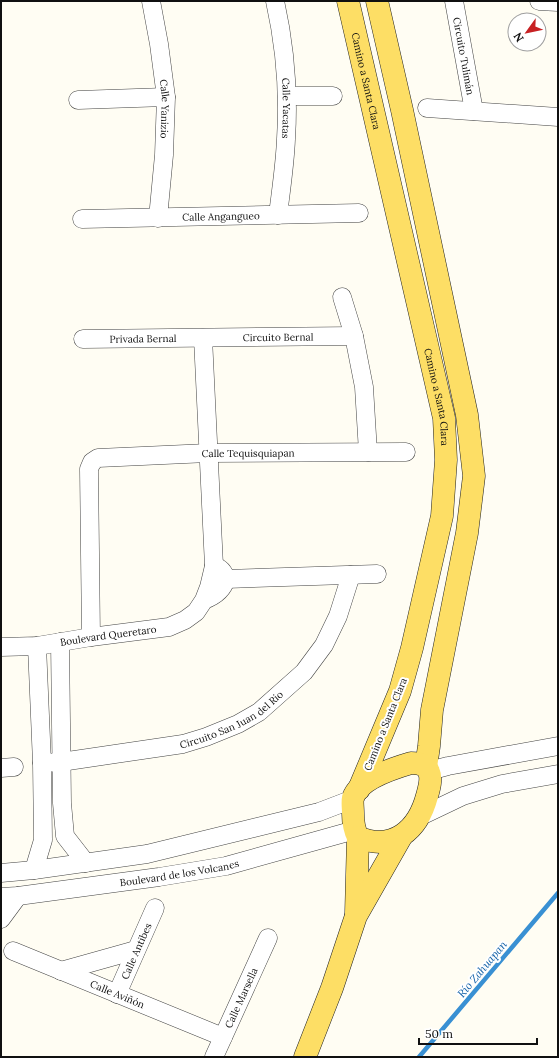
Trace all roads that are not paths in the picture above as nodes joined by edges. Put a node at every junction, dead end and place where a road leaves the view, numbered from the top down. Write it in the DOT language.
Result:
graph roads {
  1 [pos="151,1"];
  2 [pos="276,1"];
  3 [pos="348,1"];
  4 [pos="377,1"];
  5 [pos="454,1"];
  6 [pos="539,1"];
  7 [pos="558,2"];
  8 [pos="287,96"];
  9 [pos="333,96"];
  10 [pos="166,97"];
  11 [pos="78,100"];
  12 [pos="427,108"];
  13 [pos="474,111"];
  14 [pos="558,117"];
  15 [pos="359,213"];
  16 [pos="278,215"];
  17 [pos="158,218"];
  18 [pos="82,220"];
  19 [pos="342,297"];
  20 [pos="354,336"];
  21 [pos="203,338"];
  22 [pos="83,339"];
  23 [pos="368,452"];
  24 [pos="406,452"];
  25 [pos="208,453"];
  26 [pos="214,566"];
  27 [pos="377,574"];
  28 [pos="351,575"];
  29 [pos="226,579"];
  30 [pos="204,600"];
  31 [pos="91,637"];
  32 [pos="60,642"];
  33 [pos="37,646"];
  34 [pos="1,647"];
  35 [pos="558,746"];
  36 [pos="539,750"];
  37 [pos="61,762"];
  38 [pos="42,763"];
  39 [pos="427,769"];
  40 [pos="552,775"];
  41 [pos="356,794"];
  42 [pos="419,817"];
  43 [pos="356,834"];
  44 [pos="65,836"];
  45 [pos="401,837"];
  46 [pos="43,840"];
  47 [pos="203,840"];
  48 [pos="155,852"];
  49 [pos="86,863"];
  50 [pos="208,869"];
  51 [pos="34,870"];
  52 [pos="1,873"];
  53 [pos="159,877"];
  54 [pos="10,897"];
  55 [pos="154,908"];
  56 [pos="356,916"];
  57 [pos="1,919"];
  58 [pos="268,938"];
  59 [pos="136,950"];
  60 [pos="13,951"];
  61 [pos="61,971"];
  62 [pos="117,994"];
  63 [pos="223,1037"];
  64 [pos="214,1057"];
  65 [pos="305,1057"];
  1 -- 10 [label="street, Calle Yanizio"];
  2 -- 8 [label="street, Calle Yacatas"];
  3 -- 41 [label="main road, Camino a Santa Clara"];
  4 -- 39 [label="main road"];
  5 -- 13 [label="street, Circuito Tulimán"];
  6 -- 7 [label="street"];
  8 -- 9 [label="street"];
  8 -- 16 [label="street, Calle Yacatas"];
  10 -- 11 [label="street"];
  10 -- 17 [label="street, Calle Yanizio"];
  12 -- 13 [label="street, Circuito Tulimán"];
  13 -- 14 [label="street, Circuito Tulimán"];
  15 -- 16 [label="street, Calle Angangueo"];
  16 -- 17 [label="street, Calle Angangueo"];
  17 -- 18 [label="street, Calle Angangueo"];
  19 -- 20 [label="street"];
  20 -- 21 [label="street, Circuito Bernal"];
  20 -- 23 [label="street"];
  21 -- 22 [label="street, Privada Bernal"];
  21 -- 25 [label="street"];
  23 -- 24 [label="street, Calle Tequisquiapan"];
  23 -- 25 [label="street, Calle Tequisquiapan"];
  25 -- 26 [label="street"];
  25 -- 31 [label="street, Calle Tequisquiapan"];
  26 -- 29 [label="street"];
  26 -- 30 [label="street"];
  27 -- 28 [label="street"];
  28 -- 29 [label="street"];
  28 -- 37 [label="street, Circuito San Juan del Río"];
  29 -- 30 [label="street"];
  30 -- 31 [label="street, Boulevard Queretaro"];
  31 -- 32 [label="street, Boulevard Queretaro"];
  32 -- 33 [label="street, Boulevard Queretaro"];
  32 -- 37 [label="street"];
  33 -- 34 [label="street, Boulevard Queretaro"];
  33 -- 38 [label="street"];
  35 -- 36 [label="street"];
  36 -- 39 [label="street"];
  36 -- 40 [label="street"];
  37 -- 38 [label="street, Circuito San Juan del Río"];
  37 -- 44 [label="street"];
  38 -- 46 [label="street"];
  39 -- 41 [label="main road"];
  39 -- 42 [label="main road"];
  40 -- 42 [label="street"];
  41 -- 43 [label="main road"];
  41 -- 47 [label="street"];
  42 -- 45 [label="main road"];
  43 -- 45 [label="main road"];
  43 -- 50 [label="street, Boulevard de los Volcanes"];
  43 -- 56 [label="main road"];
  44 -- 46 [label="street"];
  44 -- 49 [label="street"];
  45 -- 56 [label="main road"];
  46 -- 51 [label="street"];
  47 -- 48 [label="street"];
  47 -- 50 [label="street"];
  48 -- 49 [label="street"];
  48 -- 53 [label="street"];
  49 -- 51 [label="street"];
  50 -- 53 [label="street, Boulevard de los Volcanes"];
  51 -- 52 [label="street"];
  53 -- 54 [label="street, Boulevard de los Volcanes"];
  54 -- 57 [label="street"];
  55 -- 59 [label="street, Calle Antibes"];
  56 -- 65 [label="main road"];
  58 -- 63 [label="street, Calle Marsella"];
  59 -- 61 [label="street"];
  59 -- 62 [label="street, Calle Antibes"];
  60 -- 61 [label="street, Calle Aviñón"];
  61 -- 62 [label="street, Calle Aviñón"];
  62 -- 63 [label="street, Calle Aviñón"];
  63 -- 64 [label="street, Calle Marsella"];
}
